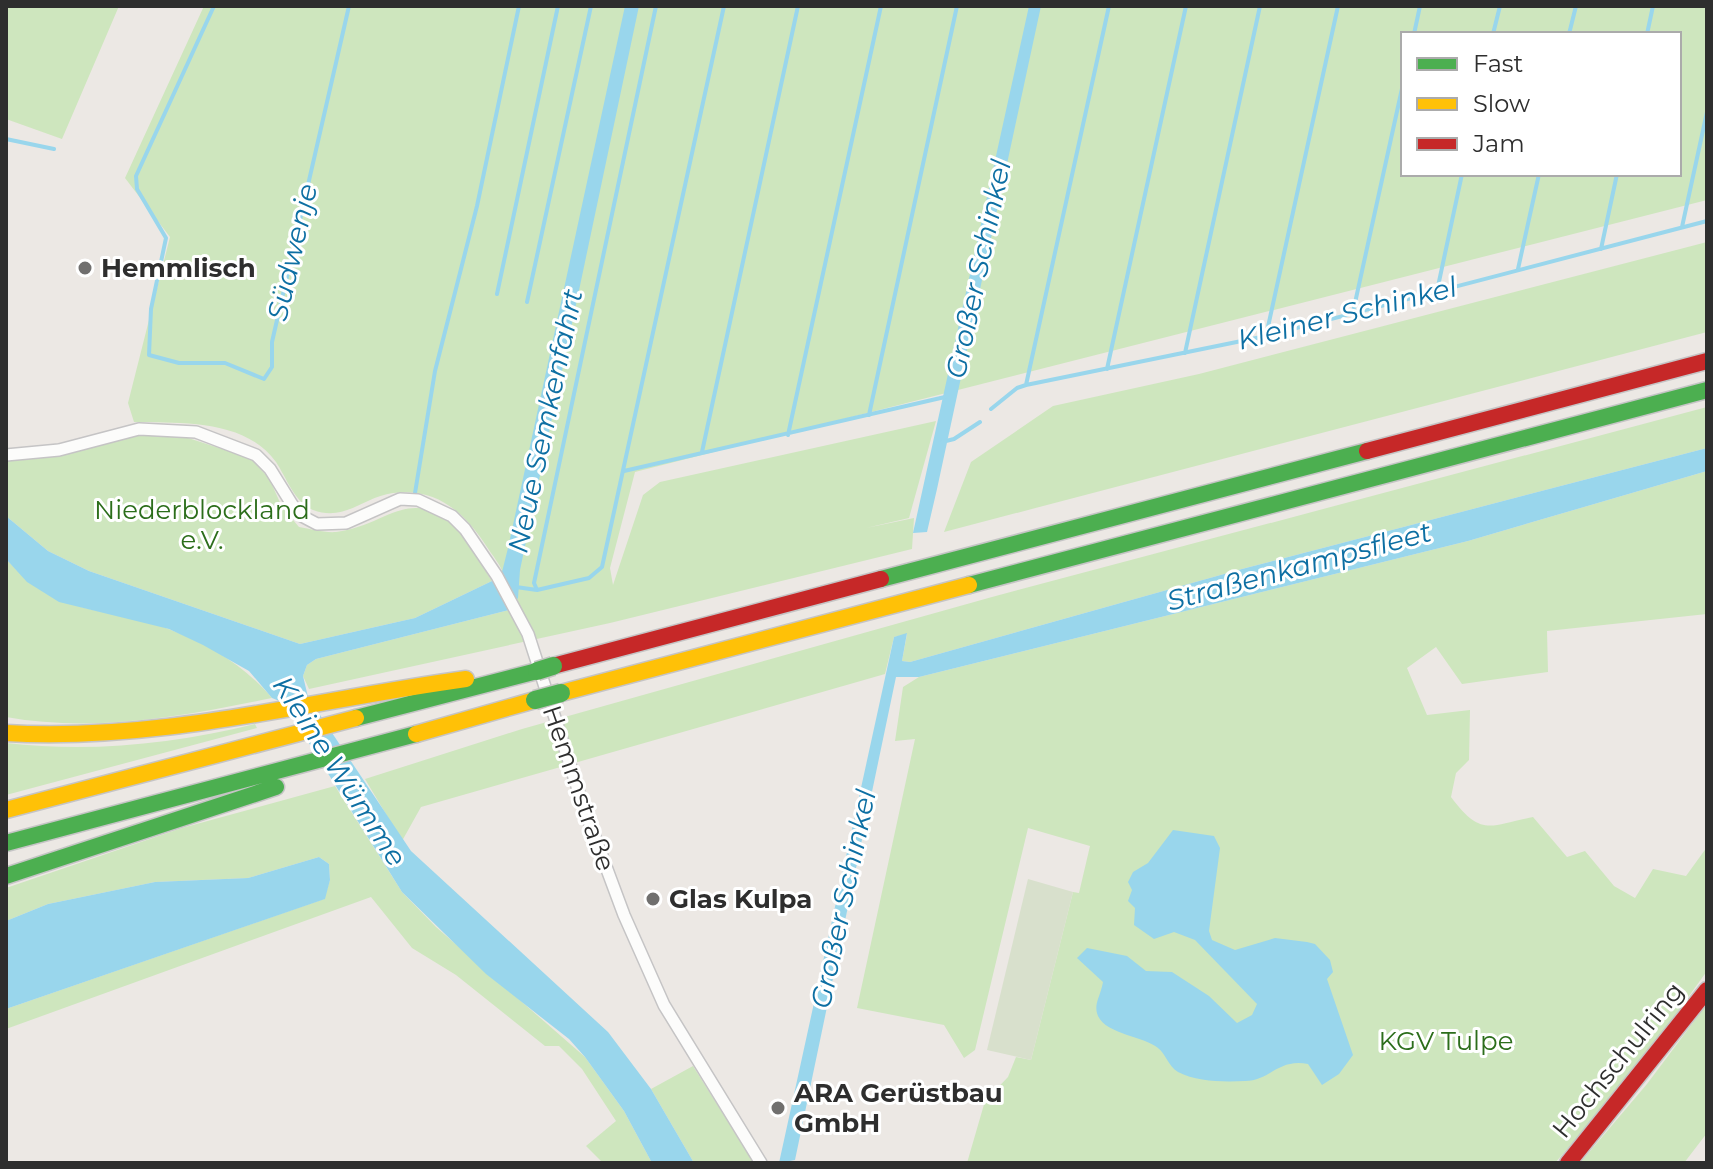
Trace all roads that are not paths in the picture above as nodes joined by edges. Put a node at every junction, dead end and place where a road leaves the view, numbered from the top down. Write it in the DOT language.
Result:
graph roads {
  1 [pos="1707,361"];
  2 [pos="1707,390"];
  3 [pos="10,456"];
  4 [pos="536,670"];
  5 [pos="6,733"];
  6 [pos="290,776"];
  7 [pos="6,810"];
  8 [pos="6,843"];
  9 [pos="6,876"];
  10 [pos="1707,990"];
  11 [pos="761,1163"];
  12 [pos="1568,1163"];
  1 -- 4 [label="main road"];
  2 -- 6 [label="main road, bridge"];
  3 -- 11 [label="street, Hemmstraße"];
  4 -- 5 [label="main road"];
  4 -- 7 [label="main road"];
  6 -- 8 [label="main road"];
  6 -- 9 [label="main road"];
  10 -- 12 [label="main road, Hochschulring"];
}
